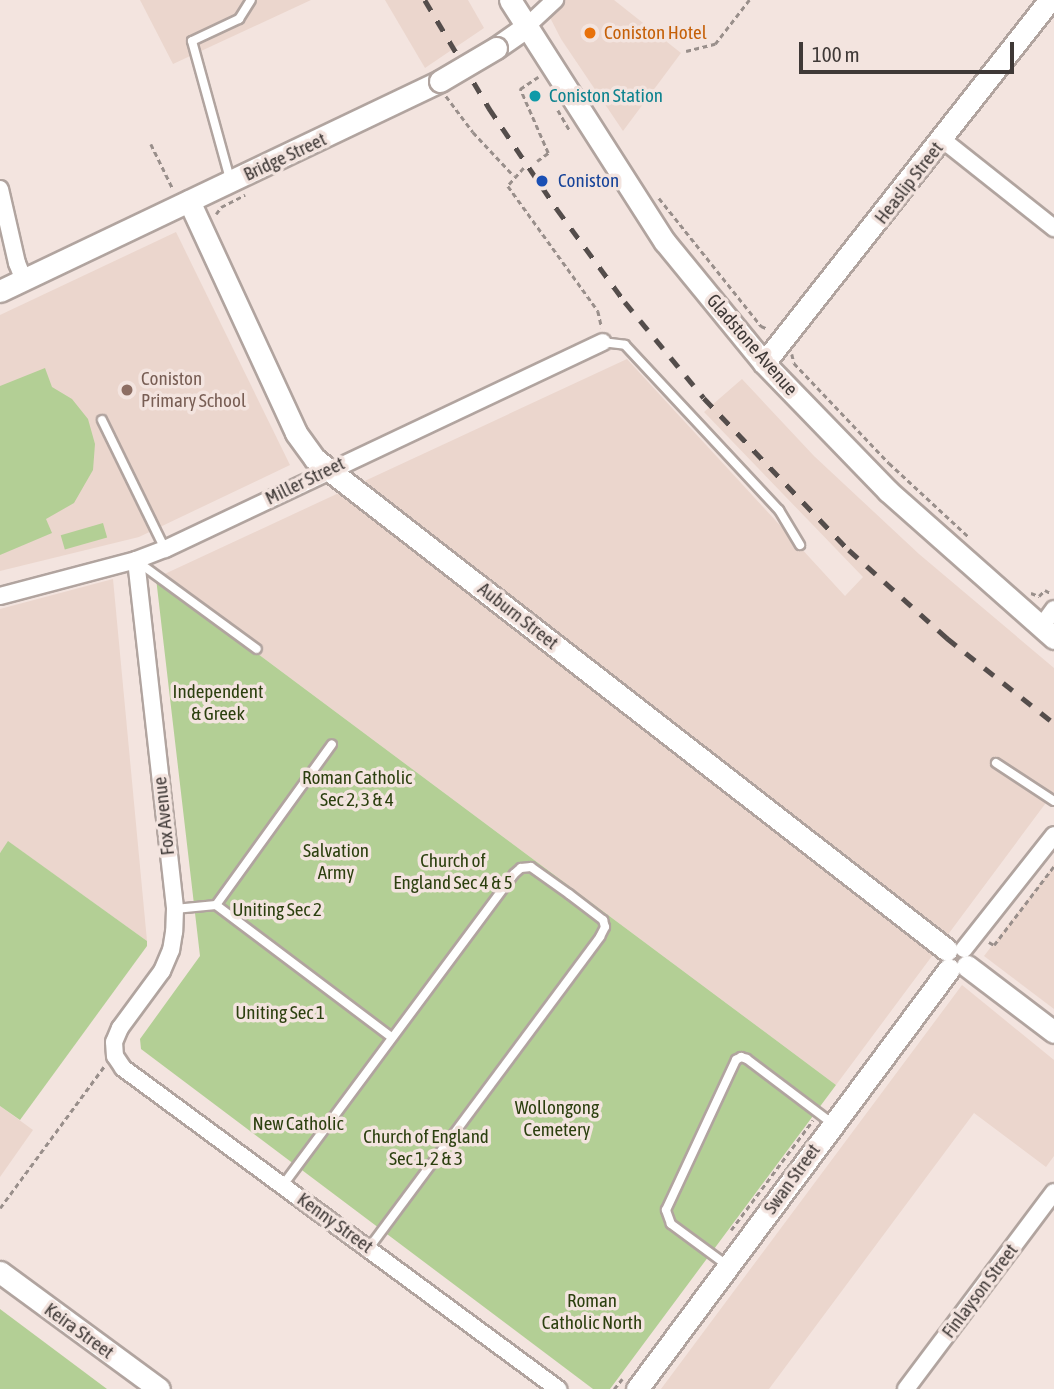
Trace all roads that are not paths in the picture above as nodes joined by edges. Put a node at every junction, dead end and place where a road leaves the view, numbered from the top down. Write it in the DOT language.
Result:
graph roads {
  1 [pos="251,0"];
  2 [pos="510,0"];
  3 [pos="555,0"];
  4 [pos="1050,0"];
  5 [pos="526,27"];
  6 [pos="943,140"];
  7 [pos="231,182"];
  8 [pos="0,189"];
  9 [pos="181,195"];
  10 [pos="1054,228"];
  11 [pos="24,279"];
  12 [pos="0,291"];
  13 [pos="602,342"];
  14 [pos="764,363"];
  15 [pos="102,420"];
  16 [pos="329,470"];
  17 [pos="800,545"];
  18 [pos="165,549"];
  19 [pos="136,560"];
  20 [pos="0,596"];
  21 [pos="1054,609"];
  22 [pos="1047,633"];
  23 [pos="257,649"];
  24 [pos="332,744"];
  25 [pos="996,763"];
  26 [pos="1054,802"];
  27 [pos="1054,835"];
  28 [pos="216,905"];
  29 [pos="174,909"];
  30 [pos="957,959"];
  31 [pos="1054,1032"];
  32 [pos="391,1037"];
  33 [pos="115,1056"];
  34 [pos="833,1124"];
  35 [pos="283,1185"];
  36 [pos="1054,1192"];
  37 [pos="369,1248"];
  38 [pos="728,1266"];
  39 [pos="0,1272"];
  40 [pos="159,1389"];
  41 [pos="558,1389"];
  42 [pos="637,1389"];
  43 [pos="906,1389"];
  1 -- 7 [label="lane"];
  2 -- 5 [label="street, Gladstone Avenue"];
  3 -- 5 [label="street, Bridge Street"];
  4 -- 6 [label="street, Heaslip Street"];
  5 -- 7 [label="street, Bridge Street, bridge"];
  5 -- 14 [label="street, Gladstone Avenue"];
  6 -- 10 [label="street"];
  6 -- 14 [label="street, Heaslip Street"];
  7 -- 9 [label="street, Bridge Street"];
  8 -- 11 [label="street"];
  9 -- 11 [label="street, Bridge Street"];
  9 -- 16 [label="street, Auburn Street"];
  11 -- 12 [label="street, Bridge Street"];
  13 -- 16 [label="street, Miller Street"];
  13 -- 17 [label="lane"];
  14 -- 22 [label="street, Gladstone Avenue"];
  15 -- 18 [label="lane"];
  16 -- 18 [label="street, Miller Street"];
  16 -- 30 [label="street, Auburn Street"];
  18 -- 19 [label="street, Miller Street"];
  19 -- 20 [label="street, Miller Street"];
  19 -- 23 [label="lane"];
  19 -- 29 [label="street, Fox Avenue"];
  21 -- 22 [label="street"];
  24 -- 28 [label="lane"];
  25 -- 26 [label="lane"];
  27 -- 30 [label="street, Swan Street"];
  28 -- 29 [label="lane"];
  28 -- 32 [label="lane"];
  29 -- 33 [label="street, Fox Avenue"];
  30 -- 31 [label="street, Auburn Street"];
  30 -- 34 [label="street, Swan Street"];
  32 -- 35 [label="lane"];
  32 -- 37 [label="lane"];
  33 -- 35 [label="street, Kenny Street"];
  34 -- 38 [label="street, Swan Street"];
  34 -- 38 [label="lane"];
  35 -- 37 [label="street, Kenny Street"];
  36 -- 43 [label="street, Finlayson Street"];
  37 -- 41 [label="street, Kenny Street"];
  38 -- 42 [label="street, Swan Street"];
  39 -- 40 [label="street, Keira Street"];
}
